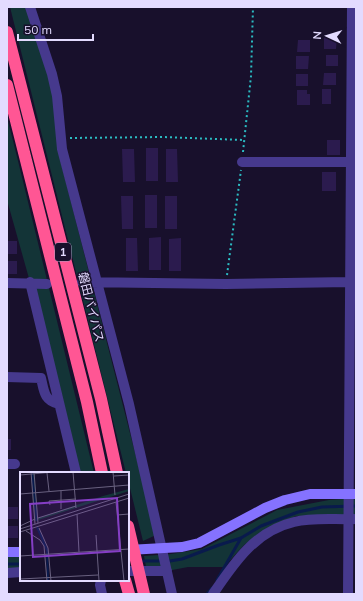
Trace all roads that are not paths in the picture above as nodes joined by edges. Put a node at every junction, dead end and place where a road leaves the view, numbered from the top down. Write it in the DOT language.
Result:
graph roads {
  1 [pos="30,7"];
  2 [pos="352,7"];
  3 [pos="7,32"];
  4 [pos="7,85"];
  5 [pos="242,162"];
  6 [pos="353,162"];
  7 [pos="30,282"];
  8 [pos="82,282"];
  9 [pos="97,282"];
  10 [pos="349,282"];
  11 [pos="7,283"];
  12 [pos="46,284"];
  13 [pos="7,377"];
  14 [pos="59,404"];
  15 [pos="76,472"];
  16 [pos="102,472"];
  17 [pos="116,472"];
  18 [pos="352,494"];
  19 [pos="352,519"];
  20 [pos="129,545"];
  21 [pos="162,549"];
  22 [pos="7,552"];
  23 [pos="20,552"];
  24 [pos="167,571"];
  25 [pos="7,572"];
  26 [pos="20,572"];
  27 [pos="129,577"];
  28 [pos="101,581"];
  29 [pos="127,581"];
  30 [pos="102,594"];
  31 [pos="129,594"];
  32 [pos="144,594"];
  33 [pos="172,594"];
  34 [pos="212,594"];
  35 [pos="348,594"];
  1 -- 9 [label="street"];
  2 -- 6 [label="street"];
  3 -- 17 [label="highway, 磐田バイパス / 1"];
  4 -- 16 [label="highway, 1"];
  5 -- 6 [label="street"];
  6 -- 10 [label="street"];
  7 -- 11 [label="street"];
  7 -- 12 [label="street"];
  7 -- 14 [label="street"];
  8 -- 9 [label="street"];
  9 -- 10 [label="street"];
  9 -- 21 [label="street"];
  10 -- 18 [label="street"];
  13 -- 14 [label="street"];
  14 -- 15 [label="street"];
  18 -- 19 [label="street"];
  18 -- 21 [label="street"];
  19 -- 34 [label="street"];
  19 -- 35 [label="street"];
  20 -- 21 [label="street"];
  20 -- 32 [label="highway"];
  21 -- 24 [label="street"];
  22 -- 23 [label="street"];
  24 -- 27 [label="street"];
  24 -- 33 [label="street"];
  25 -- 26 [label="street"];
  28 -- 30 [label="street"];
  29 -- 31 [label="highway"];
}
